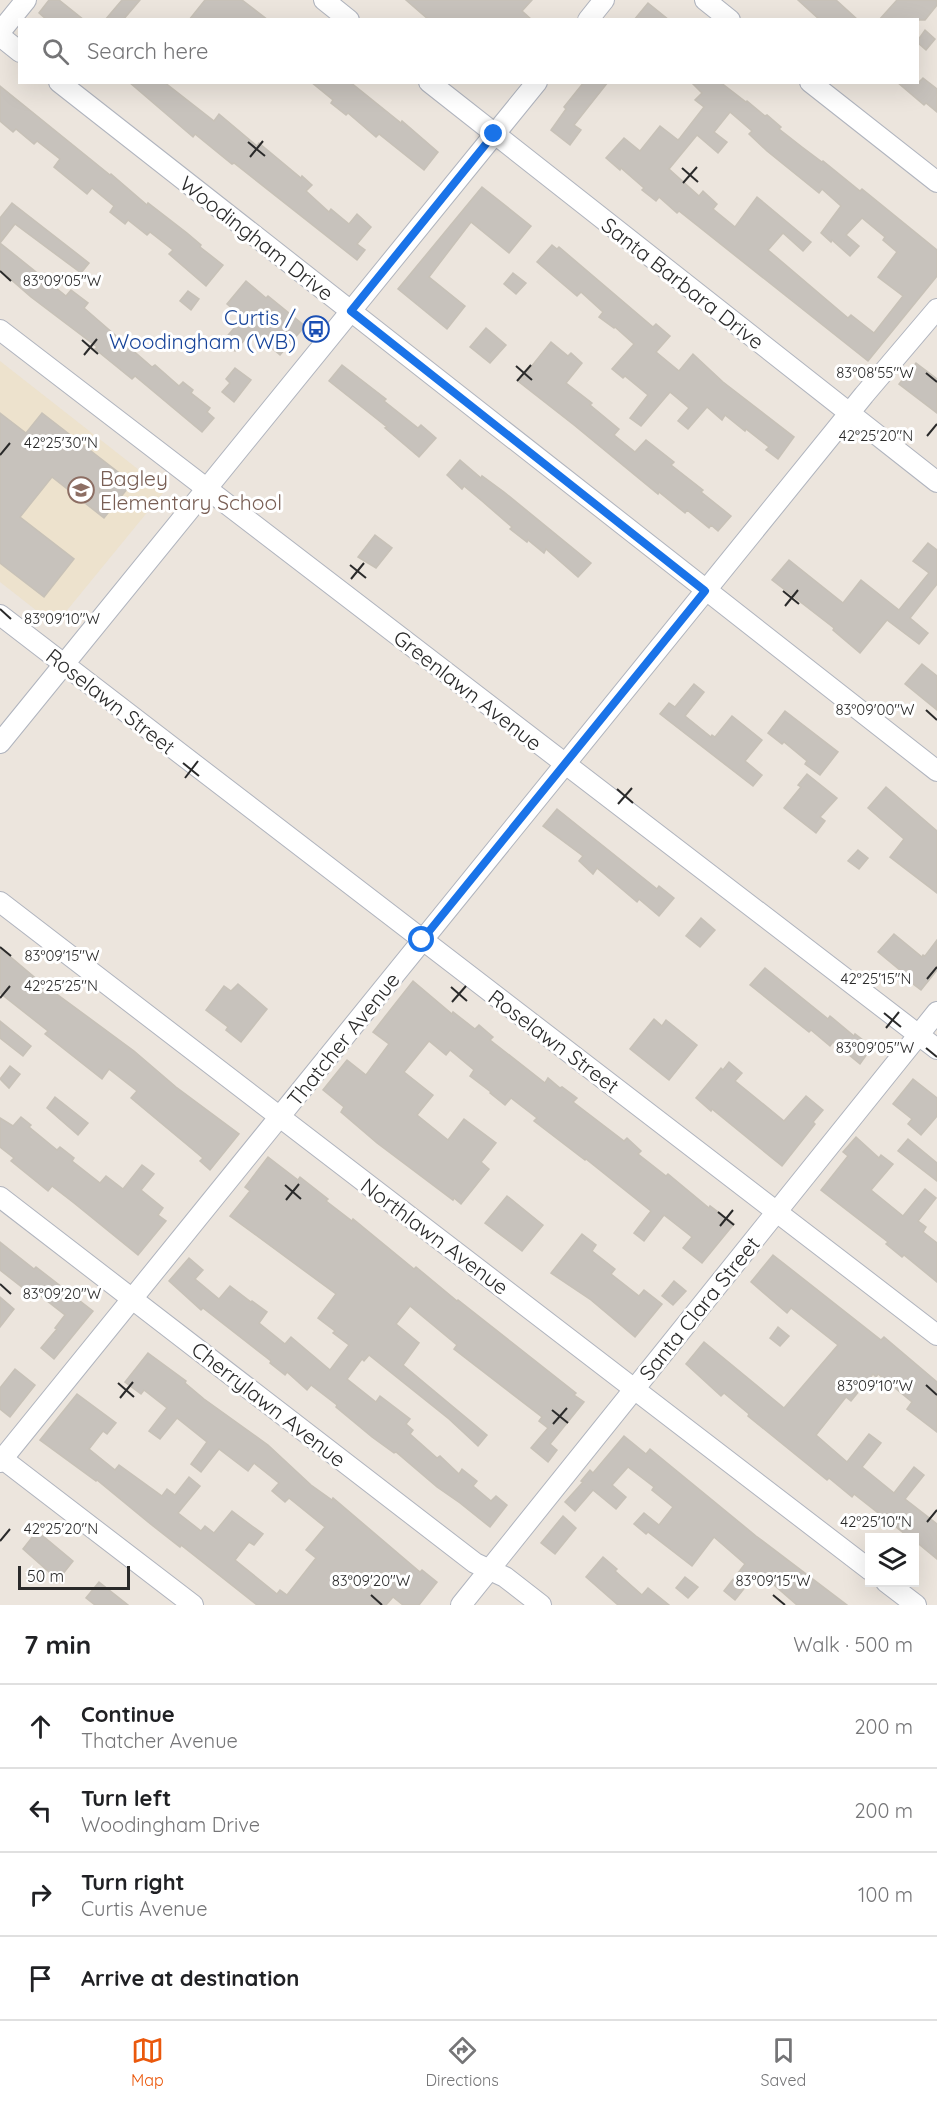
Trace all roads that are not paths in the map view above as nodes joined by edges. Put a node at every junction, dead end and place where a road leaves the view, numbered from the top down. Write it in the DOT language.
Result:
graph roads {
  1 [pos="26,0"];
  2 [pos="324,0"];
  3 [pos="604,0"];
  4 [pos="705,0"];
  5 [pos="346,18"];
  6 [pos="590,18"];
  7 [pos="728,18"];
  8 [pos="0,34"];
  9 [pos="18,50"];
  10 [pos="62,84"];
  11 [pos="432,84"];
  12 [pos="535,84"];
  13 [pos="813,84"];
  14 [pos="494,134"];
  15 [pos="937,182"];
  16 [pos="937,309"];
  17 [pos="351,311"];
  18 [pos="0,330"];
  19 [pos="849,413"];
  20 [pos="937,482"];
  21 [pos="206,489"];
  22 [pos="705,591"];
  23 [pos="0,615"];
  24 [pos="64,664"];
  25 [pos="0,743"];
  26 [pos="565,764"];
  27 [pos="937,771"];
  28 [pos="0,902"];
  29 [pos="422,940"];
  30 [pos="937,1012"];
  31 [pos="919,1035"];
  32 [pos="937,1049"];
  33 [pos="279,1117"];
  34 [pos="0,1197"];
  35 [pos="776,1212"];
  36 [pos="132,1299"];
  37 [pos="937,1335"];
  38 [pos="634,1389"];
  39 [pos="1,1459"];
  40 [pos="865,1565"];
  41 [pos="490,1569"];
  42 [pos="893,1587"];
  43 [pos="193,1605"];
  44 [pos="461,1605"];
  45 [pos="541,1605"];
  46 [pos="916,1605"];
  1 -- 8 [label="street"];
  2 -- 5 [label="street"];
  3 -- 6 [label="street"];
  4 -- 7 [label="street"];
  8 -- 9 [label="street"];
  10 -- 17 [label="street, Woodingham Drive"];
  11 -- 14 [label="street, Santa Barbara Drive"];
  12 -- 14 [label="street"];
  13 -- 15 [label="street"];
  14 -- 17 [label="street"];
  14 -- 19 [label="street, Santa Barbara Drive"];
  16 -- 19 [label="street, Thatcher Avenue"];
  17 -- 21 [label="street"];
  17 -- 22 [label="street, Woodingham Drive"];
  18 -- 21 [label="street, Greenlawn Avenue"];
  19 -- 20 [label="street, Santa Barbara Drive"];
  19 -- 22 [label="street, Thatcher Avenue"];
  21 -- 24 [label="street"];
  21 -- 26 [label="street, Greenlawn Avenue"];
  22 -- 26 [label="street, Thatcher Avenue"];
  22 -- 27 [label="street, Woodingham Drive"];
  23 -- 24 [label="street, Roselawn Street"];
  24 -- 25 [label="street"];
  24 -- 29 [label="street, Roselawn Street"];
  26 -- 29 [label="street, Thatcher Avenue"];
  26 -- 31 [label="street, Greenlawn Avenue"];
  28 -- 33 [label="street, Northlawn Avenue"];
  29 -- 33 [label="street, Thatcher Avenue"];
  29 -- 35 [label="street, Roselawn Street"];
  30 -- 31 [label="street, Santa Clara Street"];
  31 -- 32 [label="street, Greenlawn Avenue"];
  31 -- 35 [label="street, Santa Clara Street"];
  33 -- 36 [label="street, Thatcher Avenue"];
  33 -- 38 [label="street, Northlawn Avenue"];
  34 -- 36 [label="street, Cherrylawn Avenue"];
  35 -- 37 [label="street, Roselawn Street"];
  35 -- 38 [label="street, Santa Clara Street"];
  36 -- 39 [label="street, Thatcher Avenue"];
  36 -- 41 [label="street, Cherrylawn Avenue"];
  38 -- 40 [label="street, Northlawn Avenue"];
  38 -- 41 [label="street, Santa Clara Street"];
  39 -- 43 [label="street"];
  41 -- 44 [label="street, Santa Clara Street"];
  41 -- 45 [label="street, Cherrylawn Avenue"];
  42 -- 46 [label="street"];
}
